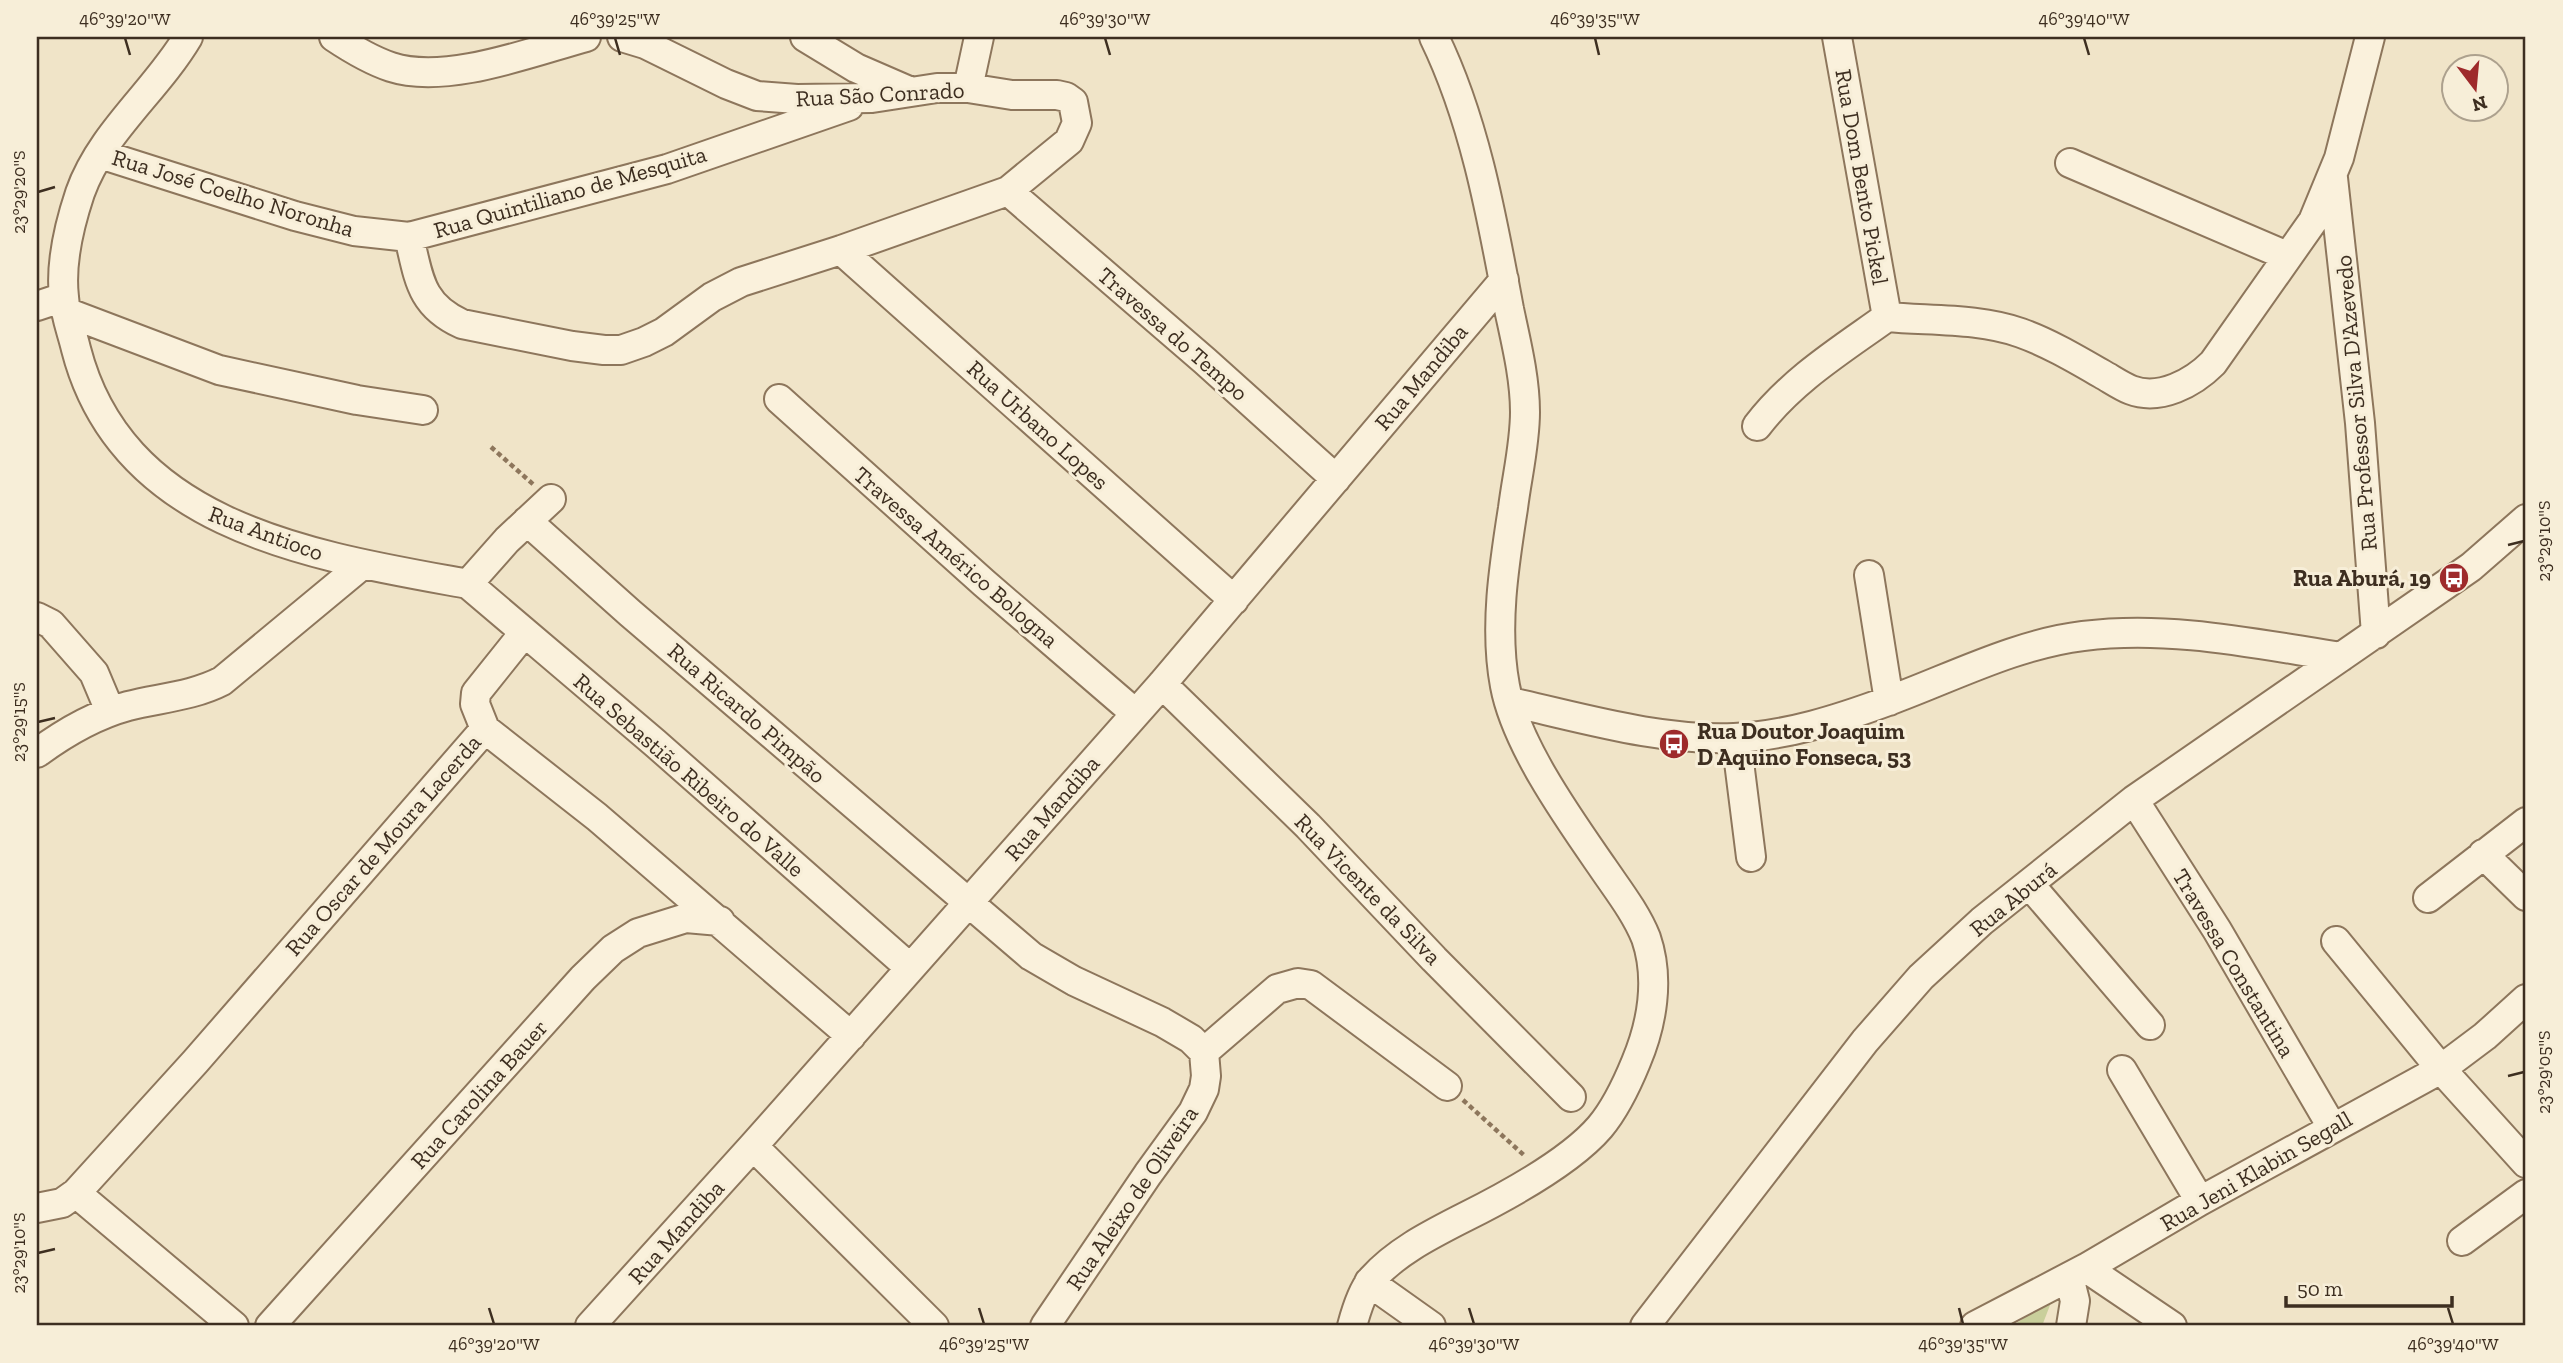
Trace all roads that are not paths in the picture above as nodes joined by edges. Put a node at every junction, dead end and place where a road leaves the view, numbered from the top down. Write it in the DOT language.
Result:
graph roads {
  1 [pos="188,37"];
  2 [pos="334,37"];
  3 [pos="586,37"];
  4 [pos="622,37"];
  5 [pos="805,37"];
  6 [pos="979,37"];
  7 [pos="1434,37"];
  8 [pos="1837,37"];
  9 [pos="2370,37"];
  10 [pos="968,88"];
  11 [pos="909,91"];
  12 [pos="1066,96"];
  13 [pos="872,98"];
  14 [pos="100,154"];
  15 [pos="2070,163"];
  16 [pos="2333,172"];
  17 [pos="1009,191"];
  18 [pos="409,237"];
  19 [pos="841,250"];
  20 [pos="2287,256"];
  21 [pos="1504,280"];
  22 [pos="65,304"];
  23 [pos="37,306"];
  24 [pos="1887,317"];
  25 [pos="779,399"];
  26 [pos="423,410"];
  27 [pos="1757,426"];
  28 [pos="1336,479"];
  29 [pos="551,499"];
  30 [pos="2526,519"];
  31 [pos="527,521"];
  32 [pos="2526,539"];
  33 [pos="362,565"];
  34 [pos="2471,567"];
  35 [pos="1869,575"];
  36 [pos="468,584"];
  37 [pos="1234,600"];
  38 [pos="37,617"];
  39 [pos="524,633"];
  40 [pos="2376,634"];
  41 [pos="2341,657"];
  42 [pos="1162,684"];
  43 [pos="1889,701"];
  44 [pos="1510,702"];
  45 [pos="110,712"];
  46 [pos="1135,713"];
  47 [pos="485,729"];
  48 [pos="1736,738"];
  49 [pos="37,753"];
  50 [pos="2134,800"];
  51 [pos="2526,822"];
  52 [pos="2483,854"];
  53 [pos="1751,857"];
  54 [pos="2030,885"];
  55 [pos="2526,896"];
  56 [pos="2428,898"];
  57 [pos="967,904"];
  58 [pos="720,921"];
  59 [pos="2336,941"];
  60 [pos="909,967"];
  61 [pos="2526,999"];
  62 [pos="2150,1025"];
  63 [pos="851,1036"];
  64 [pos="1204,1052"];
  65 [pos="2441,1069"];
  66 [pos="2122,1070"];
  67 [pos="1447,1086"];
  68 [pos="1571,1097"];
  69 [pos="2332,1127"];
  70 [pos="753,1146"];
  71 [pos="2526,1163"];
  72 [pos="76,1194"];
  73 [pos="2526,1194"];
  74 [pos="2200,1201"];
  75 [pos="37,1209"];
  76 [pos="2462,1241"];
  77 [pos="2077,1273"];
  78 [pos="1369,1282"];
  79 [pos="234,1326"];
  80 [pos="270,1326"];
  81 [pos="590,1326"];
  82 [pos="934,1326"];
  83 [pos="1045,1326"];
  84 [pos="1352,1326"];
  85 [pos="1431,1326"];
  86 [pos="1645,1326"];
  87 [pos="1975,1326"];
  88 [pos="2071,1326"];
  89 [pos="2172,1326"];
  1 -- 14 [label="street, Rua Antioco"];
  2 -- 3 [label="street"];
  4 -- 13 [label="street, Rua São Conrado"];
  5 -- 11 [label="street"];
  6 -- 10 [label="street"];
  7 -- 21 [label="street"];
  8 -- 24 [label="street, Rua Dom Bento Pickel"];
  9 -- 16 [label="street, Rua Dom Bento Pickel"];
  10 -- 11 [label="street, Rua São Conrado"];
  10 -- 12 [label="street, Rua São Conrado"];
  11 -- 13 [label="street, Rua São Conrado"];
  12 -- 17 [label="street, Rua Quintiliano de Mesquita"];
  13 -- 18 [label="street, Rua Quintiliano de Mesquita"];
  14 -- 18 [label="street, Rua José Coelho Noronha"];
  14 -- 22 [label="street, Rua Antioco"];
  15 -- 20 [label="street"];
  16 -- 20 [label="street, Rua Dom Bento Pickel"];
  16 -- 40 [label="street, Rua Professor Silva D'Azevedo"];
  17 -- 19 [label="street, Rua Quintiliano de Mesquita"];
  17 -- 28 [label="street, Travessa do Tempo"];
  18 -- 19 [label="street, Rua Quintiliano de Mesquita"];
  19 -- 37 [label="street, Rua Urbano Lopes"];
  20 -- 24 [label="street, Rua Dom Bento Pickel"];
  21 -- 28 [label="street, Rua Mandiba"];
  21 -- 44 [label="street"];
  22 -- 23 [label="street"];
  22 -- 26 [label="street"];
  22 -- 33 [label="street, Rua Antioco"];
  24 -- 27 [label="street, Rua Dom Bento Pickel"];
  25 -- 46 [label="street, Travessa Américo Bologna"];
  28 -- 37 [label="street, Rua Mandiba"];
  29 -- 31 [label="street"];
  30 -- 34 [label="street, Rua Aburá"];
  31 -- 36 [label="street"];
  31 -- 57 [label="street, Rua Ricardo Pimpão"];
  32 -- 34 [label="street, Rua Aburá"];
  33 -- 36 [label="street, Rua Antioco"];
  33 -- 45 [label="street"];
  34 -- 40 [label="street, Rua Aburá"];
  35 -- 43 [label="street"];
  36 -- 39 [label="street, Rua Sebastião Ribeiro do Valle"];
  37 -- 42 [label="street, Rua Mandiba"];
  38 -- 45 [label="street"];
  39 -- 47 [label="street"];
  39 -- 60 [label="street, Rua Sebastião Ribeiro do Valle"];
  40 -- 41 [label="street, Rua Aburá"];
  41 -- 43 [label="street"];
  41 -- 50 [label="street, Rua Aburá"];
  42 -- 46 [label="street, Rua Mandiba"];
  42 -- 68 [label="street, Rua Vicente da Silva"];
  43 -- 48 [label="street"];
  44 -- 48 [label="street"];
  44 -- 78 [label="street"];
  45 -- 49 [label="street"];
  46 -- 57 [label="street, Rua Mandiba"];
  47 -- 58 [label="street, Rua Oscar de Moura Lacerda"];
  47 -- 72 [label="street, Rua Oscar de Moura Lacerda"];
  48 -- 53 [label="street"];
  50 -- 54 [label="street, Rua Aburá"];
  50 -- 69 [label="street, Travessa Constantina"];
  51 -- 52 [label="street"];
  52 -- 55 [label="street"];
  52 -- 56 [label="street"];
  54 -- 62 [label="street"];
  54 -- 86 [label="street, Rua Aburá"];
  57 -- 60 [label="street, Rua Mandiba"];
  57 -- 64 [label="street"];
  58 -- 63 [label="street, Rua Oscar de Moura Lacerda"];
  58 -- 80 [label="street, Rua Carolina Bauer"];
  59 -- 65 [label="street"];
  60 -- 63 [label="street, Rua Mandiba"];
  61 -- 65 [label="street, Rua Jeni Klabin Segall"];
  63 -- 70 [label="street, Rua Mandiba"];
  64 -- 67 [label="street"];
  64 -- 83 [label="street, Rua Aleixo de Oliveira"];
  65 -- 69 [label="street, Rua Jeni Klabin Segall"];
  65 -- 71 [label="street"];
  66 -- 74 [label="street"];
  69 -- 74 [label="street, Rua Jeni Klabin Segall"];
  70 -- 81 [label="street, Rua Mandiba"];
  70 -- 82 [label="street"];
  72 -- 75 [label="street"];
  72 -- 79 [label="street"];
  73 -- 76 [label="street"];
  74 -- 77 [label="street, Rua Jeni Klabin Segall"];
  77 -- 87 [label="street, Rua Jeni Klabin Segall"];
  77 -- 88 [label="street"];
  77 -- 89 [label="street"];
  78 -- 84 [label="street"];
  78 -- 85 [label="street"];
}
